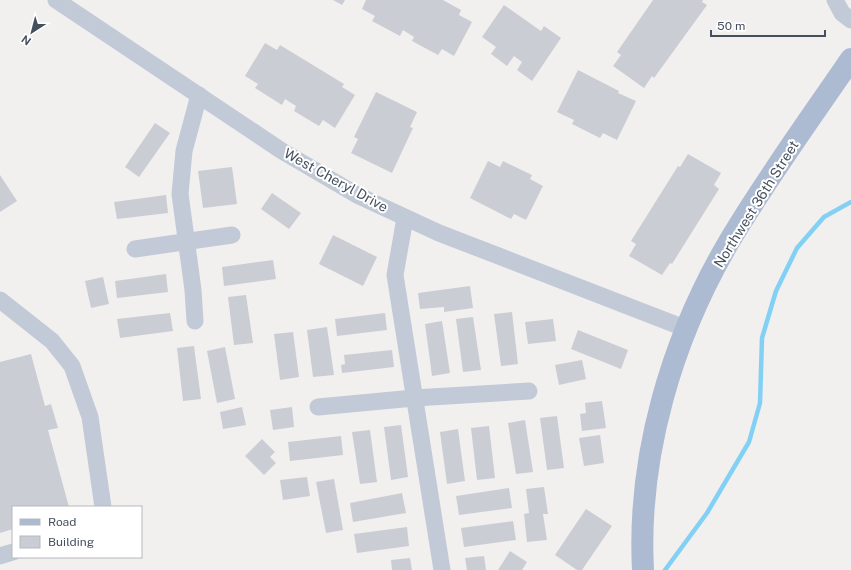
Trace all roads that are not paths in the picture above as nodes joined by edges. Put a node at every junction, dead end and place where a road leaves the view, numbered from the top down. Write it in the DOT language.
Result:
graph roads {
  1 [pos="56,0"];
  2 [pos="835,0"];
  3 [pos="851,20"];
  4 [pos="851,59"];
  5 [pos="199,95"];
  6 [pos="405,218"];
  7 [pos="232,236"];
  8 [pos="187,242"];
  9 [pos="135,249"];
  10 [pos="0,300"];
  11 [pos="195,321"];
  12 [pos="687,329"];
  13 [pos="529,391"];
  14 [pos="414,398"];
  15 [pos="318,407"];
  16 [pos="103,506"];
  17 [pos="12,552"];
  18 [pos="0,556"];
  19 [pos="442,570"];
  20 [pos="643,570"];
  1 -- 5 [label="street, West Cheryl Drive"];
  2 -- 3 [label="street"];
  4 -- 12 [label="main road, Northwest 36th Street"];
  5 -- 6 [label="street, West Cheryl Drive"];
  5 -- 8 [label="street"];
  6 -- 12 [label="street, West Cheryl Drive"];
  6 -- 14 [label="street"];
  7 -- 8 [label="street"];
  8 -- 9 [label="street"];
  8 -- 11 [label="street"];
  10 -- 16 [label="street"];
  12 -- 20 [label="main road, Northwest 36th Street"];
  13 -- 14 [label="street"];
  14 -- 15 [label="street"];
  14 -- 19 [label="street"];
  17 -- 18 [label="street"];
}
